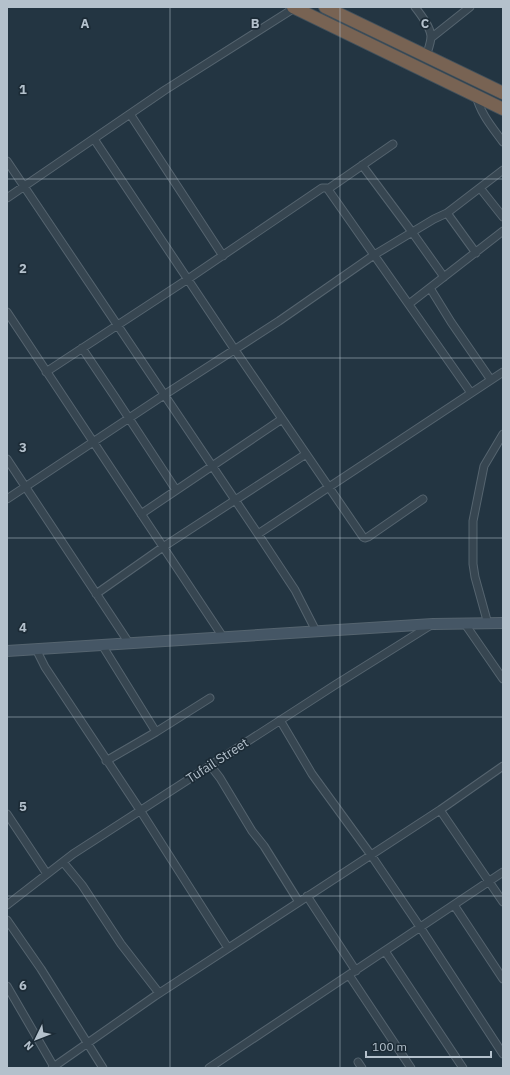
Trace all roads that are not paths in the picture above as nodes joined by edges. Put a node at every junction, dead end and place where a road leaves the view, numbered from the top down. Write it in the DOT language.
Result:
graph roads {
  1 [pos="295,7"];
  2 [pos="325,7"];
  3 [pos="415,7"];
  4 [pos="470,7"];
  5 [pos="431,38"];
  6 [pos="426,56"];
  7 [pos="503,93"];
  8 [pos="476,95"];
  9 [pos="503,108"];
  10 [pos="130,114"];
  11 [pos="94,139"];
  12 [pos="503,142"];
  13 [pos="393,144"];
  14 [pos="7,161"];
  15 [pos="362,165"];
  16 [pos="503,170"];
  17 [pos="24,186"];
  18 [pos="480,188"];
  19 [pos="328,189"];
  20 [pos="7,198"];
  21 [pos="447,213"];
  22 [pos="503,217"];
  23 [pos="503,231"];
  24 [pos="412,232"];
  25 [pos="476,253"];
  26 [pos="374,255"];
  27 [pos="223,256"];
  28 [pos="444,278"];
  29 [pos="188,279"];
  30 [pos="430,288"];
  31 [pos="409,304"];
  32 [pos="7,312"];
  33 [pos="117,325"];
  34 [pos="82,348"];
  35 [pos="235,350"];
  36 [pos="46,372"];
  37 [pos="503,372"];
  38 [pos="491,380"];
  39 [pos="471,393"];
  40 [pos="164,395"];
  41 [pos="128,419"];
  42 [pos="282,419"];
  43 [pos="503,434"];
  44 [pos="93,442"];
  45 [pos="306,454"];
  46 [pos="7,460"];
  47 [pos="212,466"];
  48 [pos="25,487"];
  49 [pos="328,487"];
  50 [pos="176,490"];
  51 [pos="7,499"];
  52 [pos="235,500"];
  53 [pos="423,500"];
  54 [pos="141,514"];
  55 [pos="258,534"];
  56 [pos="163,547"];
  57 [pos="96,594"];
  58 [pos="503,623"];
  59 [pos="433,624"];
  60 [pos="465,624"];
  61 [pos="488,624"];
  62 [pos="316,631"];
  63 [pos="223,637"];
  64 [pos="129,643"];
  65 [pos="102,645"];
  66 [pos="36,649"];
  67 [pos="7,651"];
  68 [pos="503,679"];
  69 [pos="210,698"];
  70 [pos="280,720"];
  71 [pos="156,732"];
  72 [pos="106,761"];
  73 [pos="210,765"];
  74 [pos="503,766"];
  75 [pos="140,810"];
  76 [pos="440,810"];
  77 [pos="7,814"];
  78 [pos="371,855"];
  79 [pos="63,862"];
  80 [pos="503,872"];
  81 [pos="47,874"];
  82 [pos="489,881"];
  83 [pos="307,896"];
  84 [pos="298,902"];
  85 [pos="503,902"];
  86 [pos="7,904"];
  87 [pos="454,905"];
  88 [pos="7,920"];
  89 [pos="420,928"];
  90 [pos="228,948"];
  91 [pos="385,952"];
  92 [pos="356,971"];
  93 [pos="349,975"];
  94 [pos="503,979"];
  95 [pos="7,986"];
  96 [pos="159,993"];
  97 [pos="87,1043"];
  98 [pos="503,1054"];
  99 [pos="53,1067"];
  100 [pos="103,1068"];
  101 [pos="209,1068"];
  102 [pos="411,1068"];
  103 [pos="463,1068"];
  1 -- 8 [label="highway"];
  1 -- 10 [label="street"];
  2 -- 6 [label="highway"];
  3 -- 5 [label="street"];
  4 -- 5 [label="street"];
  5 -- 6 [label="street"];
  6 -- 7 [label="highway"];
  8 -- 9 [label="highway"];
  8 -- 12 [label="street"];
  10 -- 11 [label="street"];
  10 -- 27 [label="street"];
  11 -- 17 [label="street"];
  11 -- 29 [label="street"];
  13 -- 15 [label="street"];
  14 -- 17 [label="street"];
  15 -- 19 [label="street"];
  15 -- 24 [label="street"];
  16 -- 18 [label="street"];
  17 -- 20 [label="street"];
  17 -- 33 [label="street"];
  18 -- 21 [label="street"];
  18 -- 22 [label="street"];
  19 -- 26 [label="street"];
  19 -- 27 [label="street"];
  21 -- 24 [label="street"];
  21 -- 25 [label="street"];
  23 -- 25 [label="street"];
  24 -- 26 [label="street"];
  24 -- 28 [label="street"];
  25 -- 28 [label="street"];
  26 -- 31 [label="street"];
  26 -- 35 [label="street"];
  27 -- 29 [label="street"];
  28 -- 30 [label="street"];
  29 -- 33 [label="street"];
  29 -- 35 [label="street"];
  30 -- 31 [label="street"];
  30 -- 38 [label="street"];
  31 -- 39 [label="street"];
  32 -- 36 [label="street"];
  33 -- 34 [label="street"];
  33 -- 40 [label="street"];
  34 -- 36 [label="street"];
  34 -- 41 [label="street"];
  35 -- 40 [label="street"];
  35 -- 42 [label="street"];
  36 -- 44 [label="street"];
  37 -- 38 [label="street"];
  38 -- 39 [label="street"];
  39 -- 49 [label="street"];
  40 -- 41 [label="street"];
  40 -- 47 [label="street"];
  41 -- 44 [label="street"];
  41 -- 50 [label="street"];
  42 -- 45 [label="street"];
  42 -- 47 [label="street"];
  43 -- 61 [label="street"];
  44 -- 48 [label="street"];
  44 -- 54 [label="street"];
  45 -- 49 [label="street"];
  45 -- 52 [label="street"];
  46 -- 48 [label="street"];
  47 -- 50 [label="street"];
  47 -- 52 [label="street"];
  48 -- 51 [label="street"];
  48 -- 57 [label="street"];
  49 -- 53 [label="street"];
  49 -- 55 [label="street"];
  50 -- 54 [label="street"];
  52 -- 55 [label="street"];
  52 -- 56 [label="street"];
  54 -- 56 [label="street"];
  55 -- 62 [label="street"];
  56 -- 57 [label="street"];
  56 -- 63 [label="street"];
  57 -- 64 [label="street"];
  58 -- 61 [label="main road"];
  59 -- 60 [label="main road"];
  59 -- 62 [label="main road"];
  59 -- 70 [label="street, Tufail Street"];
  60 -- 61 [label="main road"];
  60 -- 68 [label="street"];
  62 -- 63 [label="main road"];
  63 -- 64 [label="main road"];
  64 -- 65 [label="main road"];
  65 -- 66 [label="main road"];
  65 -- 71 [label="street"];
  66 -- 67 [label="main road"];
  66 -- 72 [label="street"];
  69 -- 71 [label="street"];
  70 -- 73 [label="street, Tufail Street"];
  70 -- 78 [label="street"];
  71 -- 72 [label="street"];
  72 -- 75 [label="street"];
  73 -- 75 [label="street, Tufail Street"];
  73 -- 84 [label="street"];
  74 -- 76 [label="street"];
  75 -- 79 [label="street, Tufail Street"];
  75 -- 90 [label="street"];
  76 -- 78 [label="street"];
  76 -- 82 [label="street"];
  77 -- 81 [label="street"];
  78 -- 83 [label="street"];
  78 -- 89 [label="street"];
  79 -- 81 [label="street, Tufail Street"];
  79 -- 96 [label="street"];
  80 -- 82 [label="street"];
  81 -- 86 [label="street, Tufail Street"];
  82 -- 85 [label="street"];
  82 -- 87 [label="street"];
  83 -- 84 [label="street"];
  83 -- 92 [label="street"];
  84 -- 90 [label="street"];
  87 -- 89 [label="street"];
  87 -- 94 [label="street"];
  88 -- 97 [label="street"];
  89 -- 91 [label="street"];
  89 -- 98 [label="street"];
  90 -- 96 [label="street"];
  91 -- 92 [label="street"];
  91 -- 103 [label="street"];
  92 -- 93 [label="street"];
  93 -- 101 [label="street"];
  93 -- 102 [label="street"];
  95 -- 99 [label="street"];
  96 -- 97 [label="street"];
  97 -- 99 [label="street"];
  97 -- 100 [label="street"];
}
